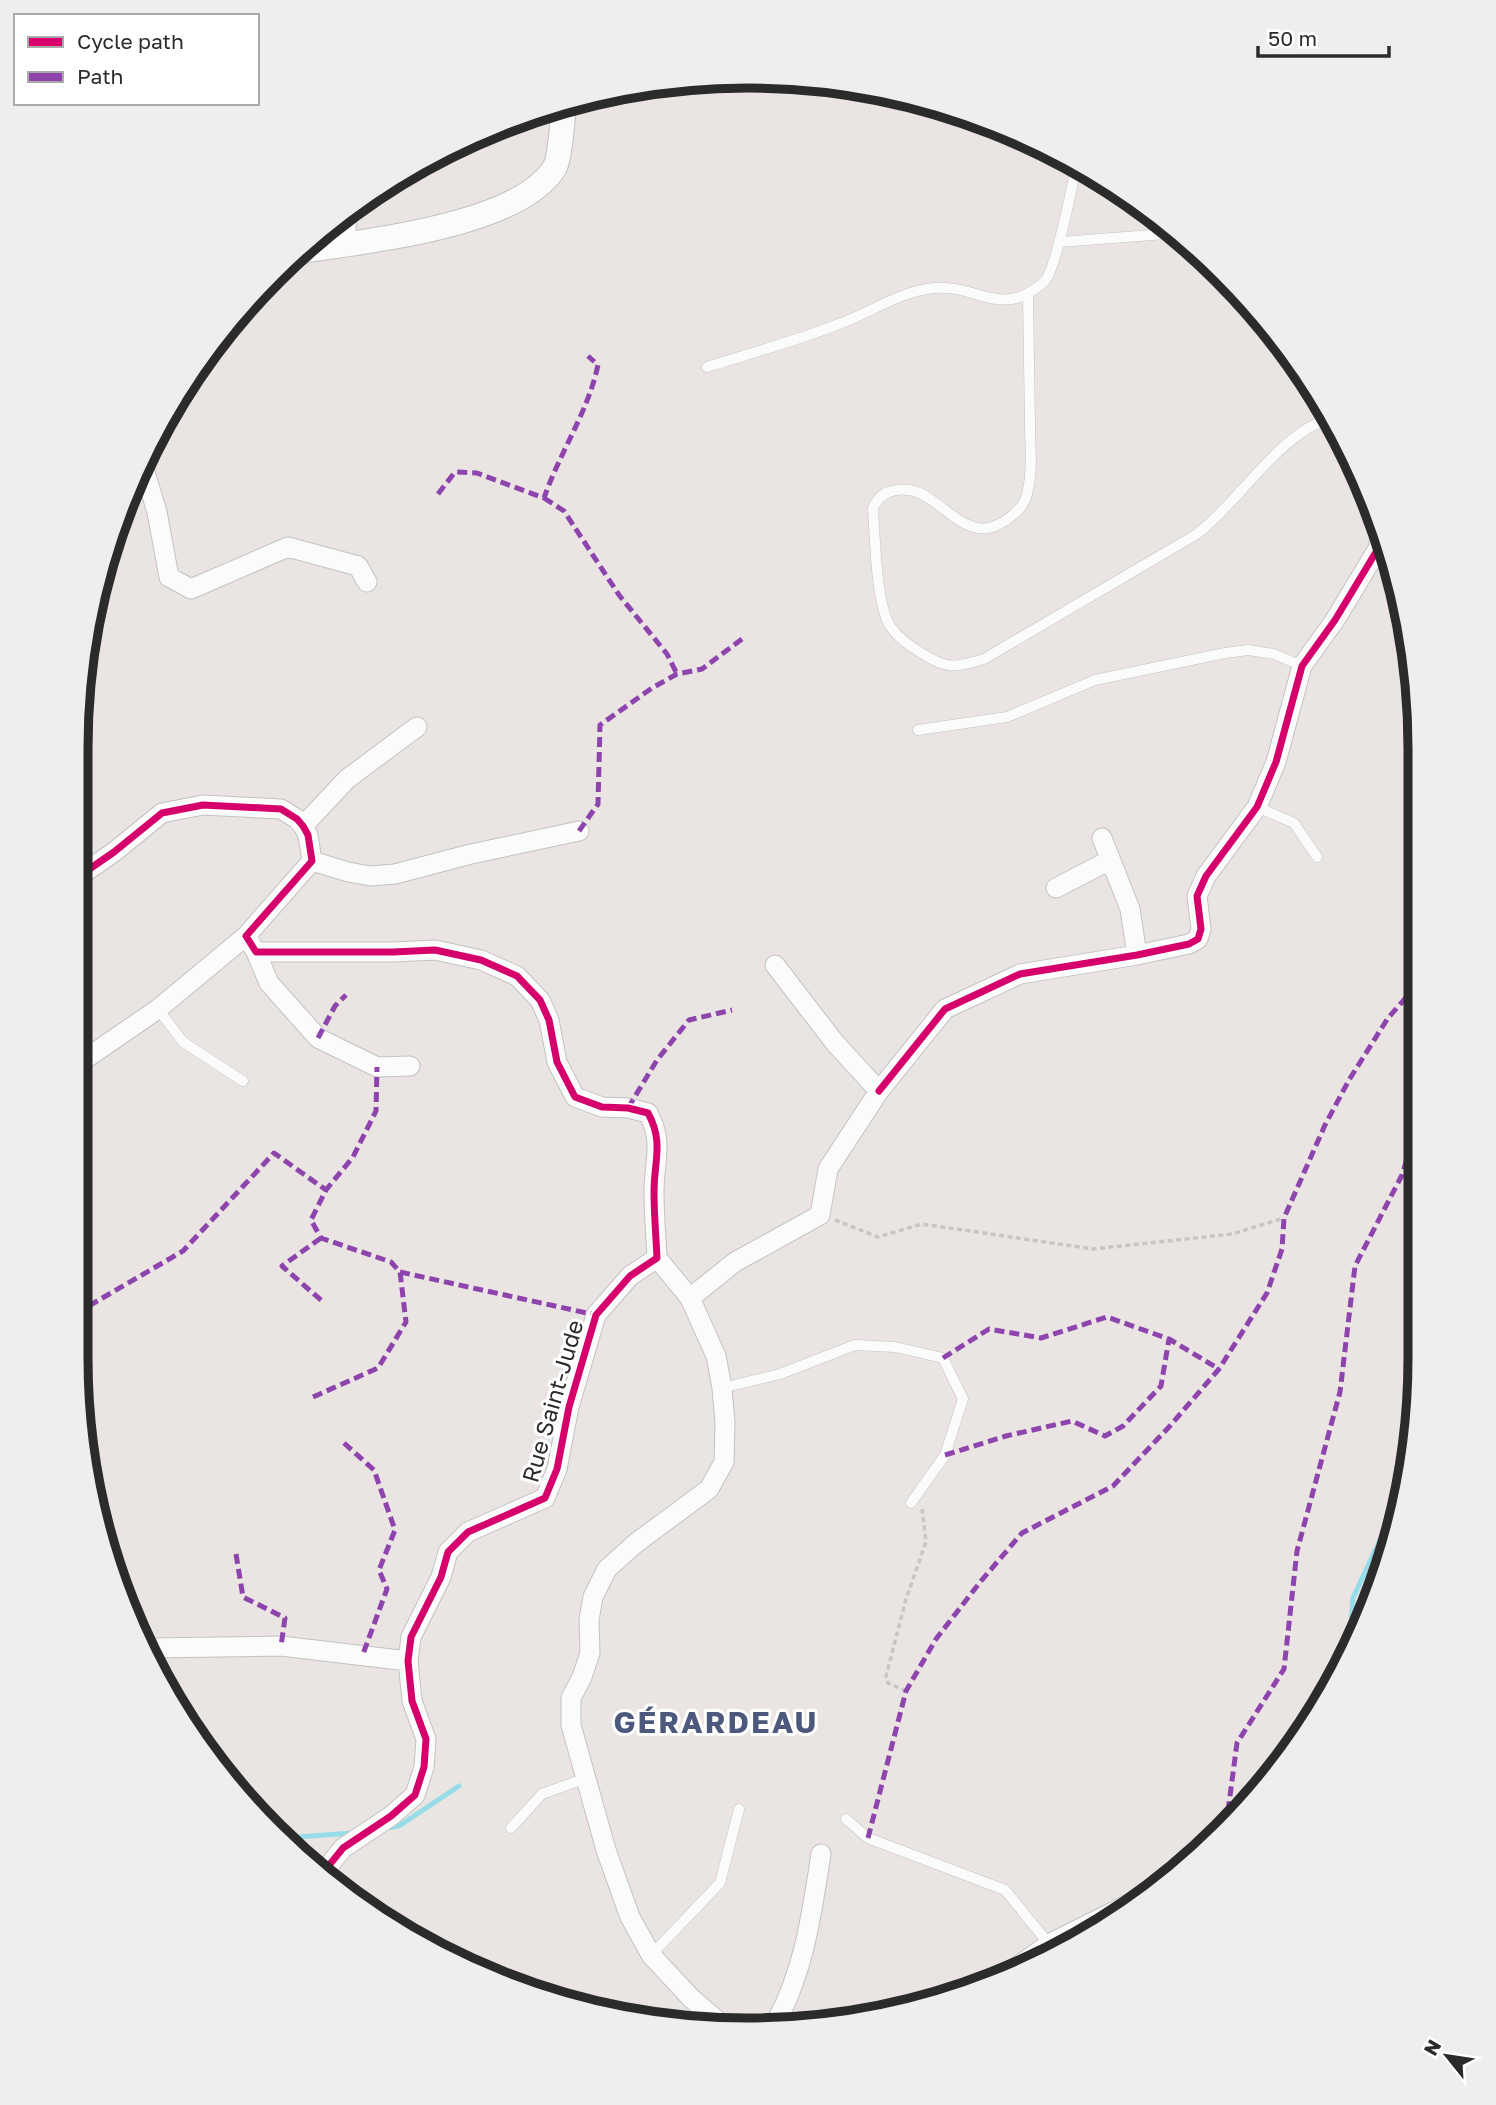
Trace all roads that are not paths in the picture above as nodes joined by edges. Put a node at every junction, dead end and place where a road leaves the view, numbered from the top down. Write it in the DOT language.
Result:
graph roads {
  1 [pos="563,115"];
  2 [pos="1075,174"];
  3 [pos="346,224"];
  4 [pos="1162,234"];
  5 [pos="1060,242"];
  6 [pos="345,244"];
  7 [pos="316,249"];
  8 [pos="1028,295"];
  9 [pos="707,367"];
  10 [pos="1322,422"];
  11 [pos="146,477"];
  12 [pos="1377,550"];
  13 [pos="367,582"];
  14 [pos="1302,666"];
  15 [pos="417,727"];
  16 [pos="918,730"];
  17 [pos="1257,807"];
  18 [pos="303,825"];
  19 [pos="579,831"];
  20 [pos="1102,838"];
  21 [pos="1317,857"];
  22 [pos="1110,860"];
  23 [pos="312,861"];
  24 [pos="88,870"];
  25 [pos="1056,888"];
  26 [pos="251,944"];
  27 [pos="1137,955"];
  28 [pos="775,965"];
  29 [pos="158,1009"];
  30 [pos="88,1057"];
  31 [pos="410,1066"];
  32 [pos="243,1081"];
  33 [pos="879,1091"];
  34 [pos="657,1258"];
  35 [pos="690,1298"];
  36 [pos="722,1388"];
  37 [pos="911,1503"];
  38 [pos="156,1648"];
  39 [pos="408,1661"];
  40 [pos="587,1777"];
  41 [pos="739,1809"];
  42 [pos="846,1819"];
  43 [pos="511,1828"];
  44 [pos="821,1854"];
  45 [pos="328,1866"];
  46 [pos="1059,1939"];
  47 [pos="1049,1944"];
  48 [pos="652,1955"];
  49 [pos="712,2016"];
  50 [pos="778,2017"];
  1 -- 6 [label="street"];
  2 -- 5 [label="lane"];
  3 -- 6 [label="street"];
  4 -- 5 [label="lane"];
  5 -- 8 [label="lane"];
  6 -- 7 [label="street"];
  8 -- 9 [label="lane"];
  8 -- 10 [label="lane"];
  11 -- 13 [label="street"];
  12 -- 14 [label="street"];
  14 -- 16 [label="lane"];
  14 -- 17 [label="street"];
  15 -- 18 [label="street"];
  17 -- 21 [label="lane"];
  17 -- 27 [label="street"];
  18 -- 23 [label="street"];
  18 -- 24 [label="street"];
  19 -- 23 [label="street"];
  20 -- 22 [label="street"];
  22 -- 25 [label="street"];
  22 -- 27 [label="street"];
  23 -- 26 [label="street"];
  26 -- 29 [label="street"];
  26 -- 31 [label="street"];
  26 -- 34 [label="street"];
  27 -- 33 [label="street"];
  28 -- 33 [label="street"];
  29 -- 30 [label="street"];
  29 -- 32 [label="lane"];
  33 -- 35 [label="street"];
  34 -- 35 [label="street"];
  34 -- 39 [label="street, Rue Saint-Jude"];
  35 -- 36 [label="street"];
  36 -- 37 [label="lane"];
  36 -- 40 [label="street"];
  38 -- 39 [label="street"];
  39 -- 45 [label="street, Rue Saint-Jude"];
  40 -- 43 [label="lane"];
  40 -- 48 [label="street"];
  41 -- 48 [label="lane"];
  42 -- 47 [label="lane"];
  44 -- 50 [label="street"];
  46 -- 47 [label="street"];
  48 -- 49 [label="street"];
}
